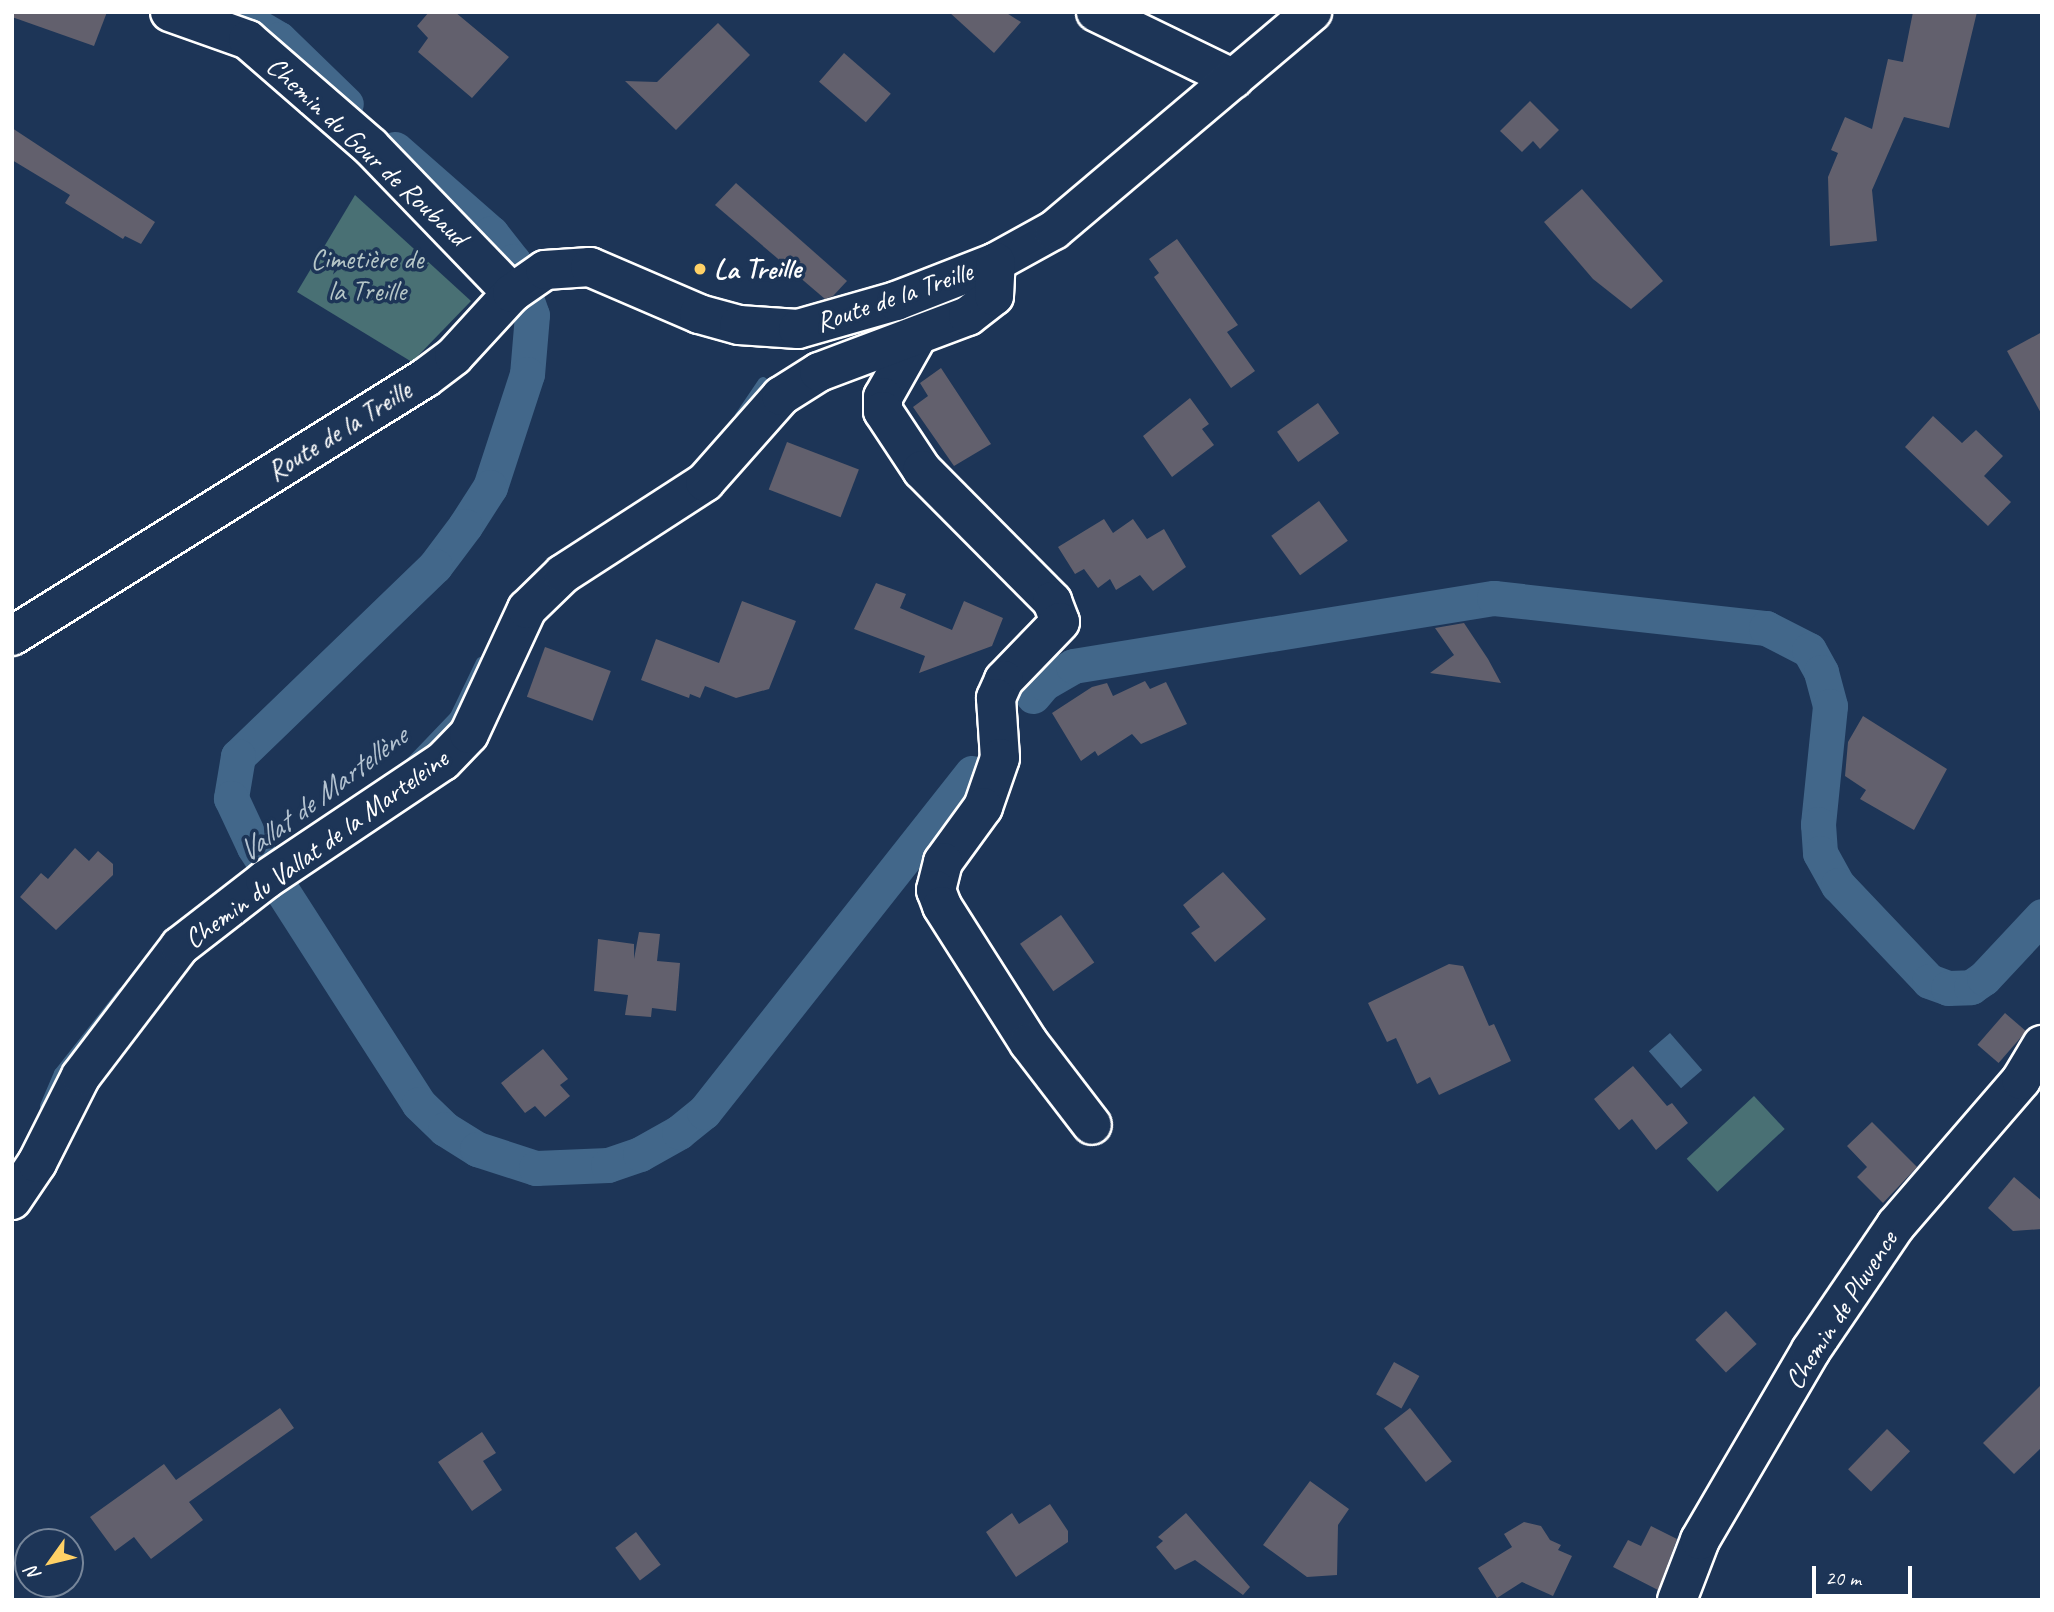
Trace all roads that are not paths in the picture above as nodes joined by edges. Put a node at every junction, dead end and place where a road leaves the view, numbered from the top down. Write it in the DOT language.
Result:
graph roads {
  1 [pos="170,12"];
  2 [pos="1096,12"];
  3 [pos="1312,12"];
  4 [pos="1234,79"];
  5 [pos="996,262"];
  6 [pos="518,289"];
  7 [pos="918,337"];
  8 [pos="12,636"];
  9 [pos="2042,1045"];
  10 [pos="1092,1125"];
  11 [pos="12,1200"];
  12 [pos="1677,1600"];
  1 -- 6 [label="street, Chemin du Gour de Roubaud"];
  2 -- 4 [label="street"];
  3 -- 4 [label="street, Route de la Treille"];
  4 -- 5 [label="street, Route de la Treille"];
  5 -- 6 [label="street, Route de la Treille"];
  5 -- 7 [label="street, Chemin du Vallat de la Marteleine"];
  6 -- 8 [label="street, Route de la Treille"];
  7 -- 10 [label="street"];
  7 -- 11 [label="street, Chemin du Vallat de la Marteleine"];
  9 -- 12 [label="street, Chemin de Pluvence"];
}
